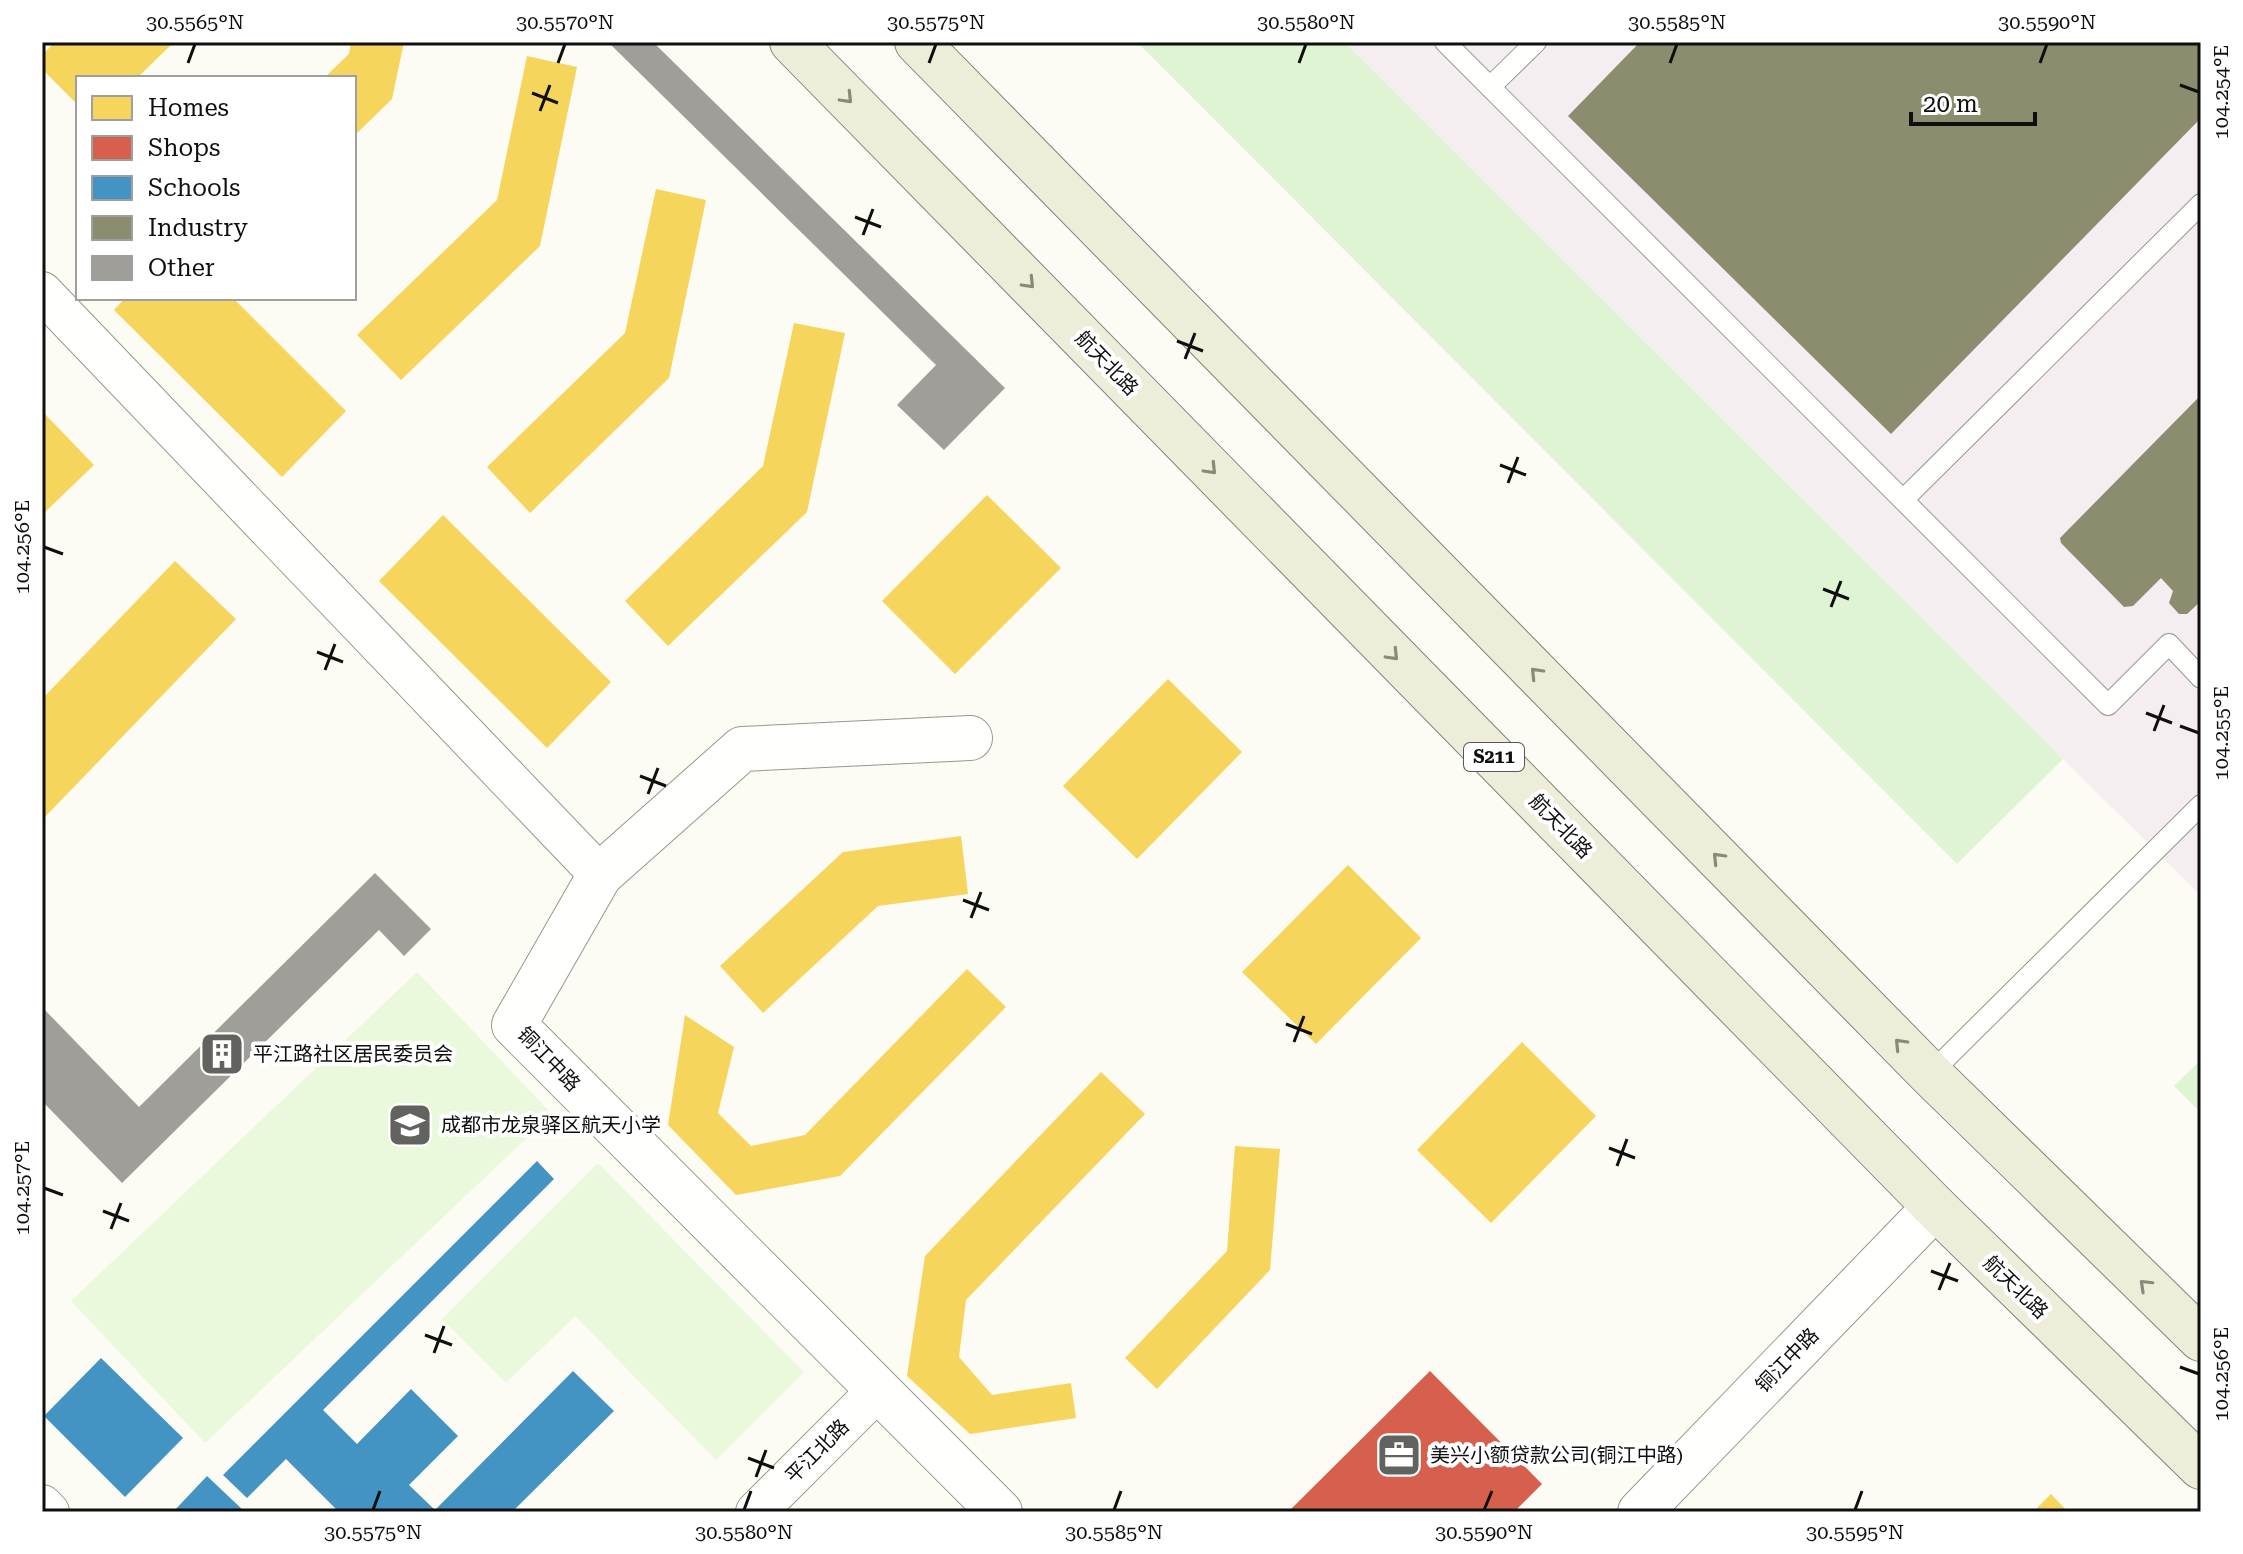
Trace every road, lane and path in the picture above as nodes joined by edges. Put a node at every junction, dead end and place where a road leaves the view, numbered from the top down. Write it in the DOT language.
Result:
graph roads {
  1 [pos="792,42"];
  2 [pos="917,42"];
  3 [pos="1445,42"];
  4 [pos="1536,42"];
  5 [pos="1490,87"];
  6 [pos="2201,204"];
  7 [pos="42,292"];
  8 [pos="1905,498"];
  9 [pos="2201,678"];
  10 [pos="970,738"];
  11 [pos="2201,805"];
  12 [pos="600,875"];
  13 [pos="1930,1074"];
  14 [pos="1935,1207"];
  15 [pos="2201,1339"];
  16 [pos="878,1390"];
  17 [pos="2201,1467"];
  18 [pos="42,1505"];
  19 [pos="49,1512"];
  20 [pos="756,1512"];
  21 [pos="1000,1512"];
  22 [pos="1640,1512"];
  1 -- 14 [label="main road, 航天北路 / S211, one-way"];
  13 -- 2 [label="main road, one-way"];
  3 -- 5 [label="lane"];
  4 -- 5 [label="lane"];
  5 -- 8 [label="lane"];
  6 -- 8 [label="lane"];
  7 -- 12 [label="street"];
  8 -- 9 [label="lane"];
  10 -- 12 [label="street, 铜江中路"];
  11 -- 13 [label="lane"];
  12 -- 16 [label="street, 铜江中路"];
  15 -- 13 [label="main road, one-way"];
  14 -- 17 [label="main road, 航天北路 / S211"];
  14 -- 22 [label="street, 铜江中路"];
  16 -- 20 [label="street, 平江北路"];
  16 -- 21 [label="street, 铜江中路"];
  18 -- 19 [label="street"];
}
